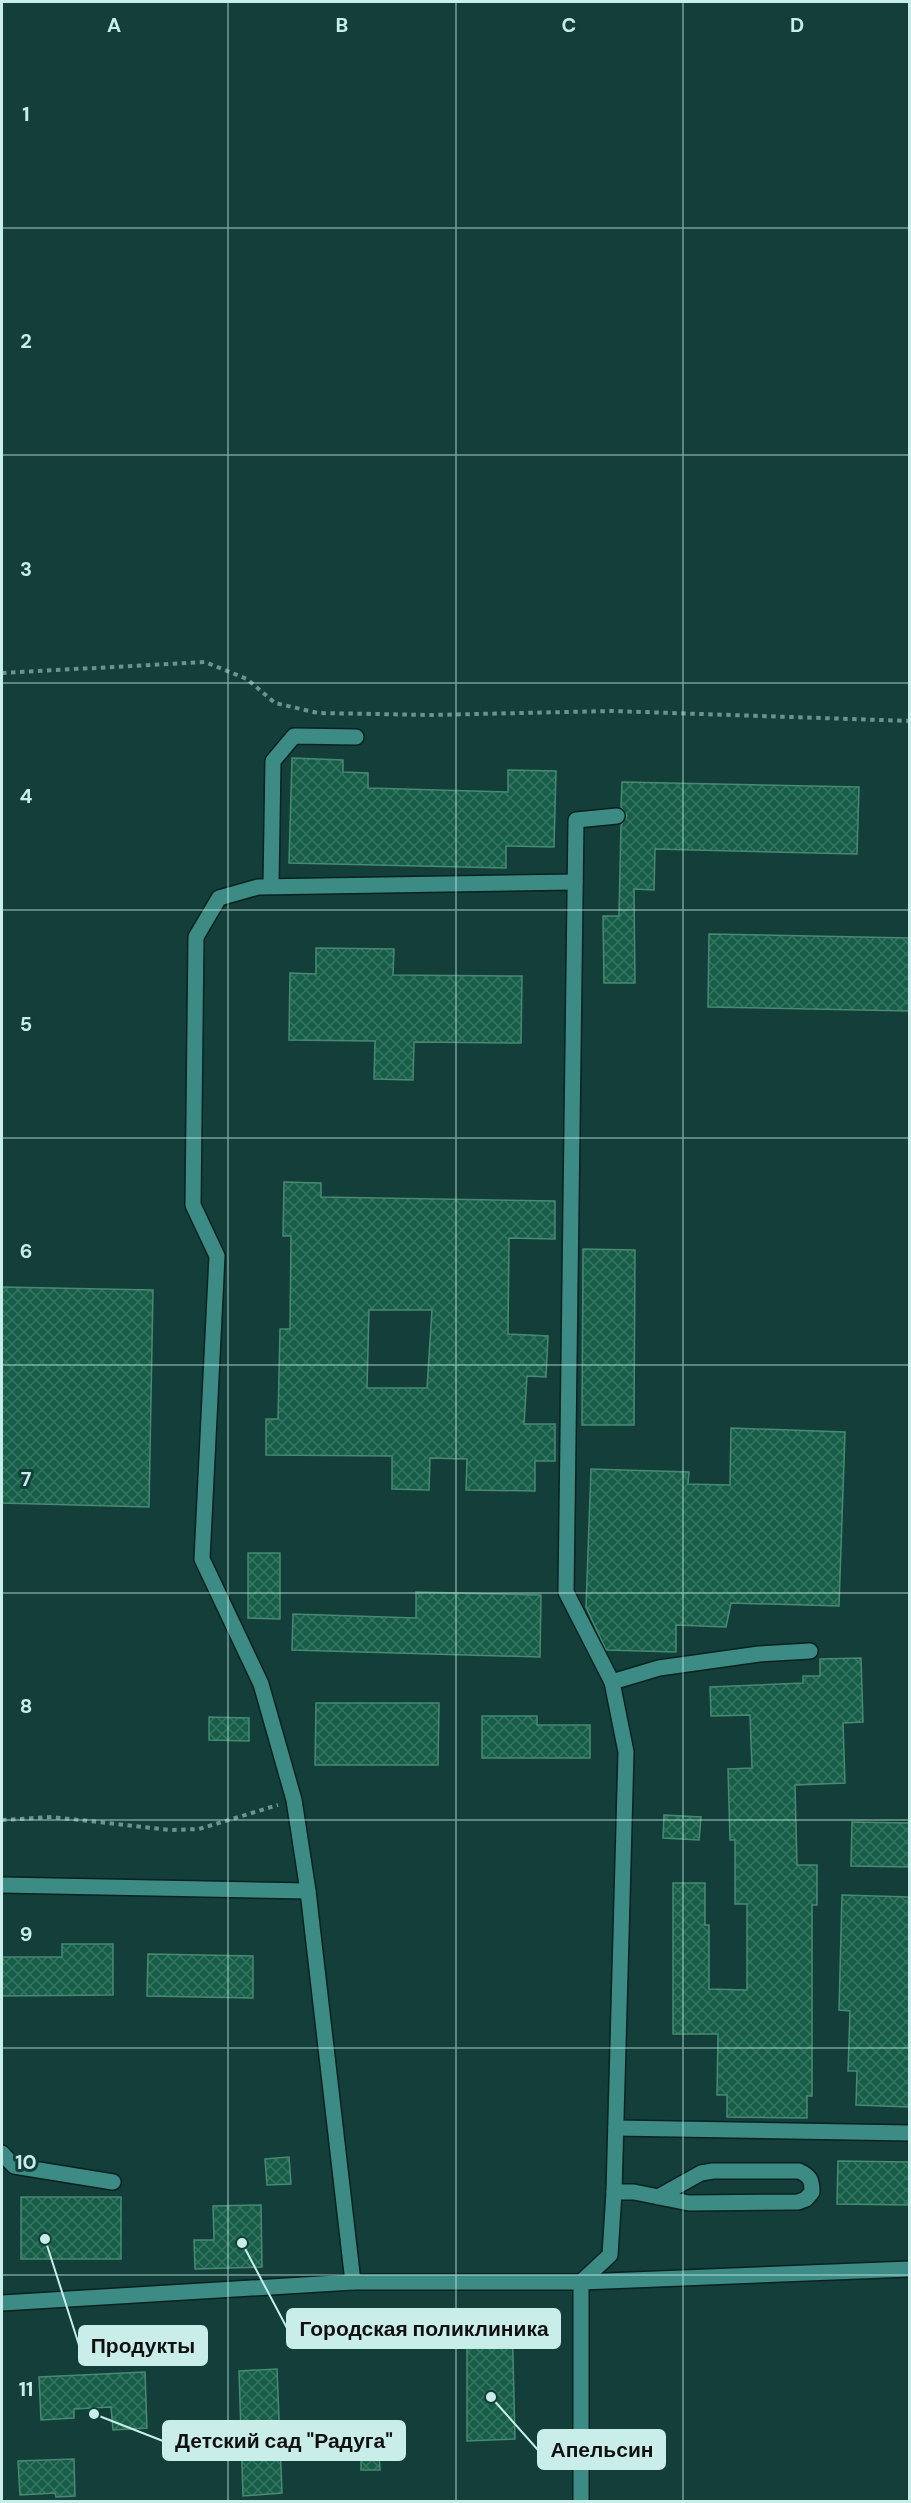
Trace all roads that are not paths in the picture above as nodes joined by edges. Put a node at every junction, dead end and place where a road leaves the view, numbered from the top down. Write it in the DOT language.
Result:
graph roads {
  1 [pos="356,737"];
  2 [pos="617,816"];
  3 [pos="575,882"];
  4 [pos="271,886"];
  5 [pos="810,1651"];
  6 [pos="612,1682"];
  7 [pos="2,1885"];
  8 [pos="308,1891"];
  9 [pos="616,2128"];
  10 [pos="909,2133"];
  11 [pos="2,2153"];
  12 [pos="113,2182"];
  13 [pos="614,2192"];
  14 [pos="658,2197"];
  15 [pos="909,2269"];
  16 [pos="353,2282"];
  17 [pos="581,2282"];
  18 [pos="2,2303"];
  19 [pos="581,2502"];
  1 -- 4 [label="street"];
  2 -- 3 [label="street"];
  3 -- 4 [label="street"];
  3 -- 6 [label="street"];
  4 -- 8 [label="street"];
  5 -- 6 [label="street"];
  6 -- 9 [label="street"];
  7 -- 8 [label="street"];
  8 -- 16 [label="street"];
  9 -- 10 [label="street"];
  9 -- 13 [label="street"];
  11 -- 12 [label="street"];
  13 -- 14 [label="street"];
  13 -- 17 [label="street"];
  14 -- 14 [label="street"];
  15 -- 17 [label="street"];
  16 -- 17 [label="street"];
  16 -- 18 [label="street"];
  17 -- 19 [label="street"];
}
